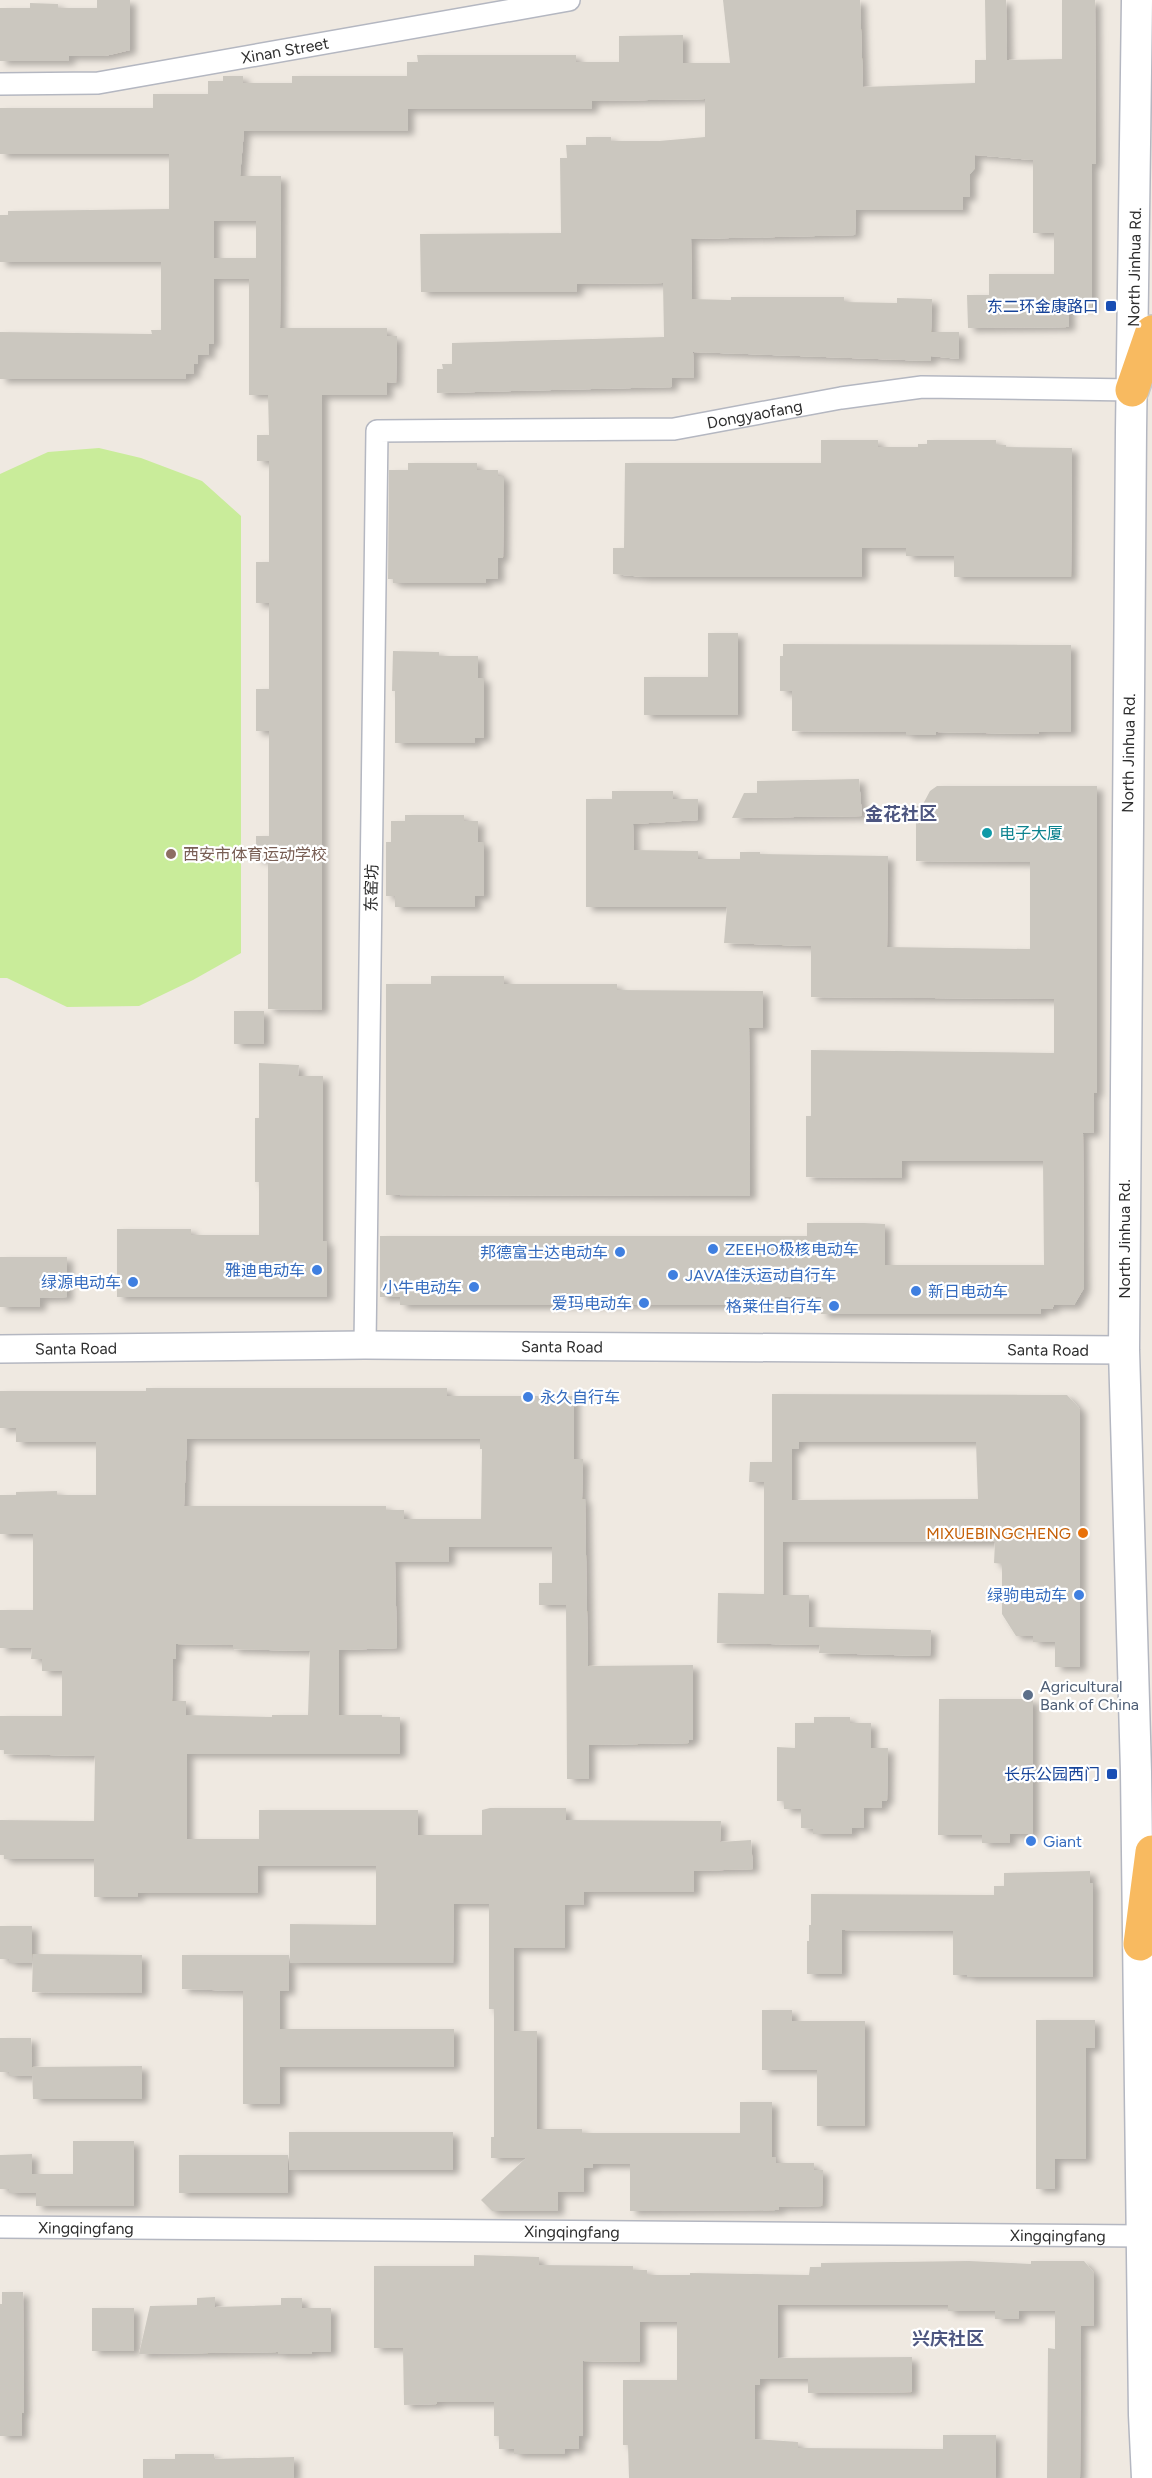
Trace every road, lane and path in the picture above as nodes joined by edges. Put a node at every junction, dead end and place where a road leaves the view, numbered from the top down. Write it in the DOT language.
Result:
graph roads {
  1 [pos="568,0"];
  2 [pos="1137,0"];
  3 [pos="0,84"];
  4 [pos="1152,332"];
  5 [pos="1132,390"];
  6 [pos="365,1346"];
  7 [pos="0,1349"];
  8 [pos="1124,1350"];
  9 [pos="1152,1852"];
  10 [pos="1140,1944"];
  11 [pos="0,2228"];
  12 [pos="1142,2236"];
  13 [pos="1147,2478"];
  1 -- 3 [label="street, Xinan Street"];
  2 -- 5 [label="main road, North Jinhua Rd."];
  4 -- 5 [label="highway"];
  5 -- 6 [label="street, Dongyaofang"];
  5 -- 8 [label="main road, North Jinhua Rd."];
  6 -- 7 [label="street, Santa Road"];
  6 -- 8 [label="street, Santa Road"];
  8 -- 10 [label="main road, North Jinhua Rd."];
  9 -- 10 [label="highway"];
  10 -- 12 [label="main road, North Jinhua Rd."];
  11 -- 12 [label="street, Xingqingfang"];
  12 -- 13 [label="main road, North Jinhua Rd."];
}
